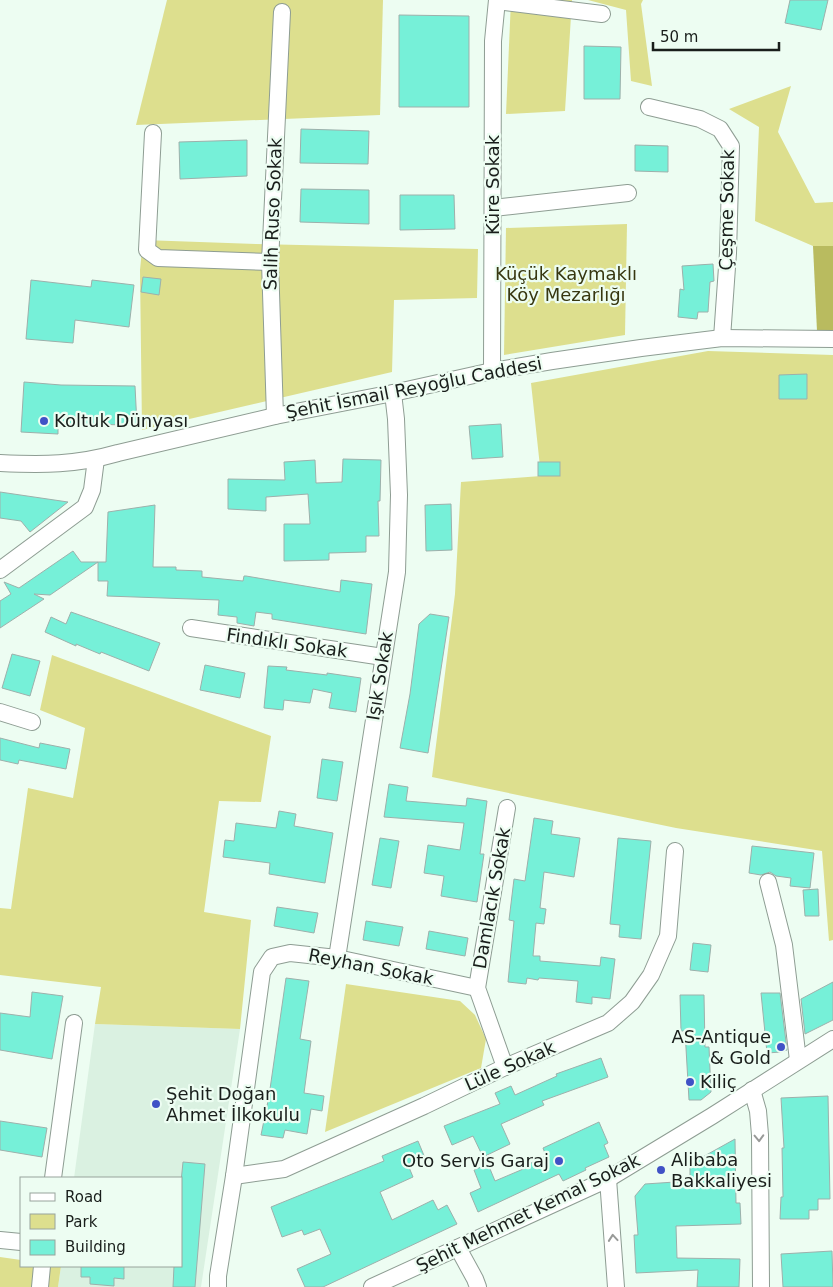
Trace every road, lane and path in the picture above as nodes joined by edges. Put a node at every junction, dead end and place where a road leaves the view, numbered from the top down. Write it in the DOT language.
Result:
graph roads {
  1 [pos="497,0"];
  2 [pos="282,12"];
  3 [pos="602,14"];
  4 [pos="649,107"];
  5 [pos="153,133"];
  6 [pos="628,193"];
  7 [pos="493,208"];
  8 [pos="270,262"];
  9 [pos="722,338"];
  10 [pos="833,339"];
  11 [pos="492,371"];
  12 [pos="393,393"];
  13 [pos="274,416"];
  14 [pos="96,459"];
  15 [pos="0,463"];
  16 [pos="0,570"];
  17 [pos="191,628"];
  18 [pos="383,657"];
  19 [pos="0,712"];
  20 [pos="32,722"];
  21 [pos="507,808"];
  22 [pos="675,851"];
  23 [pos="768,882"];
  24 [pos="337,958"];
  25 [pos="477,988"];
  26 [pos="74,1023"];
  27 [pos="833,1039"];
  28 [pos="798,1060"];
  29 [pos="505,1067"];
  30 [pos="752,1090"];
  31 [pos="234,1176"];
  32 [pos="54,1177"];
  33 [pos="608,1179"];
  34 [pos="0,1240"];
  35 [pos="20,1242"];
  36 [pos="458,1248"];
  37 [pos="42,1267"];
  38 [pos="40,1287"];
  39 [pos="218,1287"];
  40 [pos="372,1287"];
  41 [pos="478,1287"];
  42 [pos="616,1287"];
  43 [pos="761,1287"];
  1 -- 3 [label="street"];
  1 -- 7 [label="street, Küre Sokak"];
  2 -- 8 [label="street, Salih Ruso Sokak"];
  4 -- 9 [label="street, Çeşme Sokak"];
  5 -- 8 [label="street"];
  6 -- 7 [label="street"];
  7 -- 11 [label="street, Küre Sokak"];
  8 -- 13 [label="street, Salih Ruso Sokak"];
  9 -- 10 [label="street, Şehit İsmail Reyoğlu Caddesi"];
  9 -- 11 [label="street, Şehit İsmail Reyoğlu Caddesi"];
  11 -- 12 [label="street, Şehit İsmail Reyoğlu Caddesi"];
  12 -- 13 [label="street, Şehit İsmail Reyoğlu Caddesi"];
  12 -- 18 [label="street, Işık Sokak"];
  13 -- 14 [label="street, Şehit İsmail Reyoğlu Caddesi"];
  14 -- 15 [label="street, Şehit İsmail Reyoğlu Caddesi"];
  14 -- 16 [label="street"];
  17 -- 18 [label="street, Findıklı Sokak"];
  18 -- 24 [label="street, Işık Sokak"];
  19 -- 20 [label="street"];
  21 -- 25 [label="street, Damlacık Sokak"];
  22 -- 29 [label="street, Lüle Sokak"];
  23 -- 28 [label="street"];
  24 -- 25 [label="street, Reyhan Sokak"];
  24 -- 31 [label="street, Reyhan Sokak"];
  25 -- 29 [label="street"];
  26 -- 32 [label="street"];
  27 -- 28 [label="street, Şehit Mehmet Kemal Sokak"];
  28 -- 30 [label="street, Şehit Mehmet Kemal Sokak"];
  29 -- 31 [label="street, Lüle Sokak"];
  30 -- 33 [label="street, Şehit Mehmet Kemal Sokak"];
  30 -- 43 [label="street, one-way"];
  31 -- 39 [label="street, Reyhan Sokak"];
  33 -- 36 [label="street, Şehit Mehmet Kemal Sokak"];
  42 -- 33 [label="street, one-way"];
  34 -- 35 [label="street"];
  36 -- 40 [label="street, Şehit Mehmet Kemal Sokak"];
  36 -- 41 [label="street"];
  37 -- 38 [label="street"];
}
